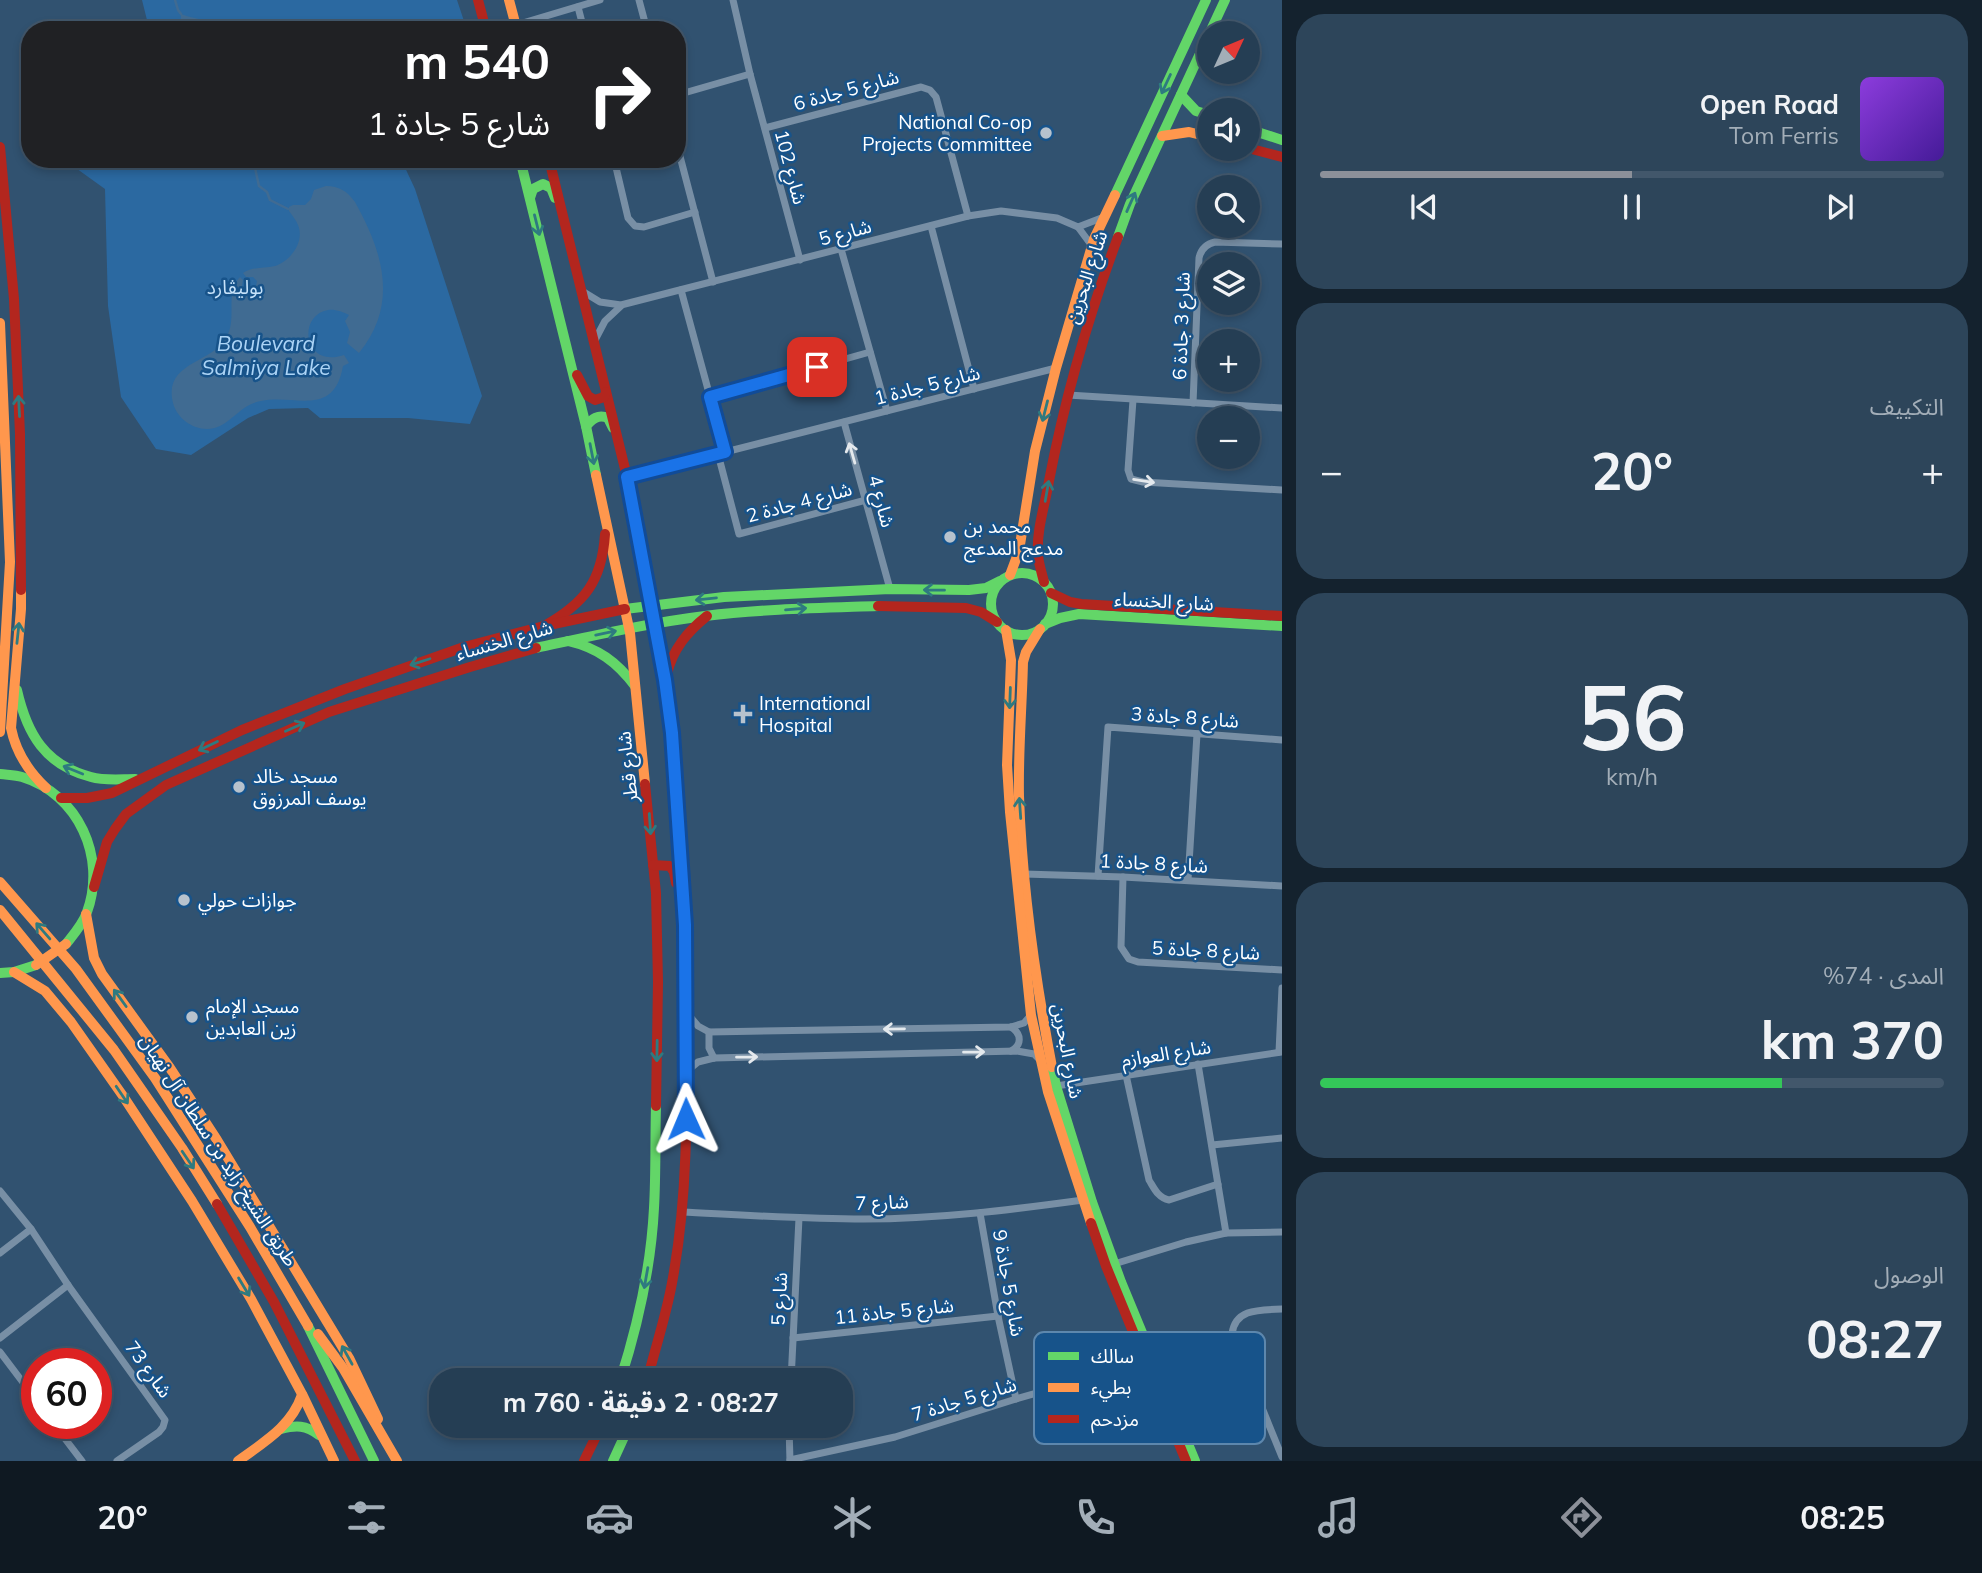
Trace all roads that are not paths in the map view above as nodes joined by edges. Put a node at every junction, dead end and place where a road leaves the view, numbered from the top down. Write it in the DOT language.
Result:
graph roads {
  1 [pos="478,0"];
  2 [pos="509,0"];
  3 [pos="600,0"];
  4 [pos="639,0"];
  5 [pos="733,0"];
  6 [pos="1206,0"];
  7 [pos="1225,0"];
  8 [pos="578,7"];
  9 [pos="1197,18"];
  10 [pos="484,21"];
  11 [pos="514,21"];
  12 [pos="537,21"];
  13 [pos="582,21"];
  14 [pos="645,21"];
  15 [pos="1199,21"];
  16 [pos="1215,21"];
  17 [pos="1197,42"];
  18 [pos="1185,43"];
  19 [pos="1197,59"];
  20 [pos="750,74"];
  21 [pos="686,92"];
  22 [pos="1181,95"];
  23 [pos="1197,111"];
  24 [pos="765,128"];
  25 [pos="1260,133"];
  26 [pos="1197,134"];
  27 [pos="1162,136"];
  28 [pos="1282,140"];
  29 [pos="0,147"];
  30 [pos="1260,151"];
  31 [pos="1282,157"];
  32 [pos="522,168"];
  33 [pos="550,168"];
  34 [pos="616,168"];
  35 [pos="683,168"];
  36 [pos="530,199"];
  37 [pos="695,212"];
  38 [pos="968,216"];
  39 [pos="1105,216"];
  40 [pos="565,223"];
  41 [pos="930,226"];
  42 [pos="1078,227"];
  43 [pos="1282,244"];
  44 [pos="1092,247"];
  45 [pos="841,249"];
  46 [pos="800,260"];
  47 [pos="713,282"];
  48 [pos="681,290"];
  49 [pos="581,291"];
  50 [pos="621,305"];
  51 [pos="0,323"];
  52 [pos="594,340"];
  53 [pos="870,352"];
  54 [pos="570,364"];
  55 [pos="1056,368"];
  56 [pos="974,389"];
  57 [pos="607,392"];
  58 [pos="1068,395"];
  59 [pos="710,397"];
  60 [pos="1133,400"];
  61 [pos="1194,403"];
  62 [pos="1282,408"];
  63 [pos="887,411"];
  64 [pos="844,422"];
  65 [pos="586,426"];
  66 [pos="618,440"];
  67 [pos="1035,451"];
  68 [pos="721,453"];
  69 [pos="1053,461"];
  70 [pos="627,477"];
  71 [pos="1282,490"];
  72 [pos="866,500"];
  73 [pos="605,513"];
  74 [pos="1010,575"];
  75 [pos="1000,582"];
  76 [pos="1044,582"];
  77 [pos="890,589"];
  78 [pos="1051,593"];
  79 [pos="652,606"];
  80 [pos="625,609"];
  81 [pos="707,616"];
  82 [pos="1282,616"];
  83 [pos="997,622"];
  84 [pos="655,624"];
  85 [pos="1282,625"];
  86 [pos="544,626"];
  87 [pos="1042,627"];
  88 [pos="629,628"];
  89 [pos="1006,630"];
  90 [pos="568,641"];
  91 [pos="14,677"];
  92 [pos="665,680"];
  93 [pos="636,687"];
  94 [pos="1,688"];
  95 [pos="0,732"];
  96 [pos="1197,734"];
  97 [pos="1282,740"];
  98 [pos="0,774"];
  99 [pos="139,779"];
  100 [pos="46,788"];
  101 [pos="61,799"];
  102 [pos="653,866"];
  103 [pos="1024,874"];
  104 [pos="1098,876"];
  105 [pos="1123,877"];
  106 [pos="1188,880"];
  107 [pos="0,882"];
  108 [pos="1282,886"];
  109 [pos="94,887"];
  110 [pos="0,910"];
  111 [pos="86,914"];
  112 [pos="685,925"];
  113 [pos="1282,970"];
  114 [pos="14,972"];
  115 [pos="0,973"];
  116 [pos="1282,988"];
  117 [pos="685,1009"];
  118 [pos="1031,1015"];
  119 [pos="1011,1027"];
  120 [pos="709,1032"];
  121 [pos="1011,1052"];
  122 [pos="1280,1052"];
  123 [pos="714,1058"];
  124 [pos="1040,1060"];
  125 [pos="1198,1064"];
  126 [pos="685,1075"];
  127 [pos="1126,1075"];
  128 [pos="1056,1086"];
  129 [pos="1282,1138"];
  130 [pos="1212,1145"];
  131 [pos="1218,1184"];
  132 [pos="0,1191"];
  133 [pos="1083,1200"];
  134 [pos="682,1212"];
  135 [pos="980,1213"];
  136 [pos="799,1218"];
  137 [pos="31,1229"];
  138 [pos="1282,1232"];
  139 [pos="1226,1233"];
  140 [pos="0,1253"];
  141 [pos="1114,1264"];
  142 [pos="68,1285"];
  143 [pos="1282,1309"];
  144 [pos="301,1313"];
  145 [pos="998,1316"];
  146 [pos="1134,1332"];
  147 [pos="1142,1332"];
  148 [pos="1232,1332"];
  149 [pos="0,1338"];
  150 [pos="793,1338"];
  151 [pos="0,1352"];
  152 [pos="624,1368"];
  153 [pos="650,1368"];
  154 [pos="792,1368"];
  155 [pos="21,1380"];
  156 [pos="302,1394"];
  157 [pos="1034,1394"];
  158 [pos="1016,1399"];
  159 [pos="1265,1415"];
  160 [pos="281,1429"];
  161 [pos="322,1438"];
  162 [pos="595,1438"];
  163 [pos="623,1438"];
  164 [pos="789,1438"];
  165 [pos="65,1439"];
  166 [pos="1179,1444"];
  167 [pos="1188,1444"];
  168 [pos="1282,1457"];
  169 [pos="790,1460"];
  170 [pos="82,1461"];
  171 [pos="117,1461"];
  172 [pos="238,1461"];
  173 [pos="334,1461"];
  174 [pos="355,1461"];
  175 [pos="374,1461"];
  176 [pos="397,1461"];
  177 [pos="584,1461"];
  178 [pos="612,1461"];
  179 [pos="1186,1461"];
  180 [pos="1195,1461"];
  1 -- 10 [label="main road"];
  2 -- 11 [label="main road"];
  3 -- 8 [label="street"];
  4 -- 14 [label="street"];
  5 -- 20 [label="street, شارع 102"];
  6 -- 9 [label="main road, شارع البحرين"];
  7 -- 16 [label="main road, شارع البحرين"];
  8 -- 12 [label="street"];
  8 -- 13 [label="street"];
  9 -- 15 [label="main road"];
  9 -- 18 [label="main road, شارع البحرين"];
  17 -- 18 [label="main road"];
  18 -- 39 [label="main road, شارع البحرين, one-way"];
  19 -- 22 [label="main road, شارع البحرين"];
  20 -- 21 [label="street"];
  20 -- 24 [label="street, شارع 102"];
  22 -- 23 [label="main road"];
  22 -- 27 [label="main road, شارع البحرين"];
  24 -- 38 [label="street, شارع 5 جادة 6"];
  24 -- 46 [label="street, شارع 102"];
  25 -- 28 [label="main road"];
  26 -- 27 [label="main road"];
  58 -- 27 [label="main road, شارع البحرين, one-way"];
  91 -- 29 [label="main road, one-way"];
  30 -- 31 [label="main road"];
  32 -- 36 [label="main road, شارع قطر"];
  33 -- 40 [label="main road"];
  34 -- 37 [label="street"];
  35 -- 37 [label="street"];
  36 -- 40 [label="main road"];
  36 -- 54 [label="main road, شارع قطر, one-way"];
  37 -- 47 [label="street"];
  38 -- 41 [label="street, شارع 5"];
  38 -- 42 [label="street, شارع 5"];
  39 -- 42 [label="street"];
  39 -- 44 [label="main road, شارع البحرين"];
  40 -- 49 [label="main road"];
  41 -- 45 [label="street, شارع 5"];
  41 -- 56 [label="street"];
  42 -- 44 [label="street"];
  43 -- 61 [label="street, شارع 3 جادة 6"];
  44 -- 55 [label="main road, شارع البحرين"];
  45 -- 46 [label="street, شارع 5"];
  45 -- 53 [label="street"];
  46 -- 47 [label="street, شارع 5"];
  47 -- 48 [label="street, شارع 5"];
  48 -- 50 [label="street, شارع 5"];
  48 -- 59 [label="street"];
  49 -- 50 [label="street"];
  49 -- 52 [label="main road"];
  50 -- 52 [label="street"];
  51 -- 94 [label="main road"];
  52 -- 57 [label="main road"];
  53 -- 59 [label="street"];
  53 -- 63 [label="street"];
  54 -- 57 [label="main road"];
  54 -- 65 [label="main road, شارع قطر"];
  55 -- 56 [label="street, شارع 5 جادة 1"];
  55 -- 67 [label="main road, شارع البحرين, one-way"];
  56 -- 63 [label="street, شارع 5 جادة 1"];
  57 -- 66 [label="main road"];
  58 -- 60 [label="street"];
  58 -- 69 [label="main road, شارع البحرين"];
  59 -- 68 [label="street"];
  60 -- 61 [label="street"];
  60 -- 71 [label="street, one-way"];
  61 -- 62 [label="street"];
  63 -- 64 [label="street, شارع 5 جادة 1"];
  64 -- 68 [label="street, شارع 5 جادة 1"];
  72 -- 64 [label="street, شارع 4, one-way"];
  65 -- 66 [label="main road"];
  65 -- 73 [label="main road, شارع قطر, one-way"];
  66 -- 70 [label="main road"];
  67 -- 69 [label="main road"];
  67 -- 74 [label="main road, شارع البحرين"];
  68 -- 70 [label="street, شارع 5 جادة 1"];
  68 -- 72 [label="street, شارع 4 جادة 2"];
  76 -- 69 [label="main road, شارع البحرين, one-way"];
  70 -- 79 [label="main road"];
  72 -- 77 [label="street, شارع 4"];
  73 -- 80 [label="main road, شارع قطر"];
  73 -- 86 [label="main road"];
  74 -- 75 [label="main road"];
  74 -- 76 [label="main road"];
  75 -- 77 [label="main road, شارع الخنساء, one-way"];
  75 -- 83 [label="main road"];
  76 -- 78 [label="main road"];
  77 -- 79 [label="main road, شارع الخنساء, one-way"];
  78 -- 82 [label="main road, شارع الخنساء"];
  78 -- 87 [label="main road"];
  79 -- 80 [label="main road, شارع الخنساء"];
  79 -- 84 [label="main road"];
  80 -- 86 [label="main road, شارع الخنساء"];
  80 -- 88 [label="main road, شارع قطر"];
  81 -- 83 [label="main road, شارع الخنساء, one-way"];
  81 -- 84 [label="main road, شارع الخنساء"];
  81 -- 92 [label="main road"];
  83 -- 89 [label="main road"];
  84 -- 88 [label="main road, شارع الخنساء"];
  84 -- 92 [label="main road"];
  85 -- 87 [label="main road, شارع الخنساء"];
  86 -- 99 [label="main road, شارع الخنساء, one-way"];
  87 -- 89 [label="main road"];
  103 -- 87 [label="main road, شارع البحرين, one-way"];
  90 -- 88 [label="main road, شارع الخنساء, one-way"];
  88 -- 93 [label="main road, شارع قطر"];
  89 -- 118 [label="main road, شارع البحرين, one-way"];
  90 -- 93 [label="main road"];
  109 -- 90 [label="main road, شارع الخنساء, one-way"];
  99 -- 91 [label="main road, one-way"];
  91 -- 100 [label="main road"];
  92 -- 112 [label="main road"];
  93 -- 102 [label="main road, شارع قطر, one-way"];
  94 -- 95 [label="main road"];
  96 -- 97 [label="street, شارع 8 جادة 3"];
  96 -- 104 [label="street, شارع 8 جادة 3"];
  96 -- 106 [label="street"];
  98 -- 100 [label="main road"];
  99 -- 101 [label="main road, شارع الخنساء"];
  100 -- 101 [label="main road"];
  101 -- 109 [label="main road"];
  102 -- 112 [label="main road"];
  102 -- 152 [label="main road, شارع قطر, one-way"];
  103 -- 104 [label="street, شارع 8 جادة 1"];
  103 -- 128 [label="main road, شارع البحرين"];
  104 -- 105 [label="street, شارع 8 جادة 1"];
  105 -- 106 [label="street, شارع 8 جادة 1"];
  105 -- 113 [label="street, شارع 8 جادة 5"];
  106 -- 108 [label="street, شارع 8 جادة 1"];
  144 -- 107 [label="main road, طريق الشيخ زايد بن سلطان آل نهيان, one-way"];
  109 -- 111 [label="main road, شارع الخنساء"];
  110 -- 174 [label="main road, طريق الشيخ زايد بن سلطان آل نهيان, one-way"];
  111 -- 114 [label="main road, bridge"];
  176 -- 111 [label="main road, one-way"];
  112 -- 117 [label="main road"];
  114 -- 115 [label="main road"];
  114 -- 156 [label="main road, one-way"];
  116 -- 122 [label="street"];
  117 -- 120 [label="street"];
  117 -- 126 [label="main road"];
  118 -- 119 [label="street"];
  118 -- 124 [label="main road, شارع البحرين"];
  119 -- 120 [label="street, one-way"];
  119 -- 121 [label="street"];
  120 -- 123 [label="street"];
  123 -- 121 [label="street, one-way"];
  121 -- 124 [label="street"];
  122 -- 125 [label="street, شارع العوازم"];
  123 -- 126 [label="street"];
  124 -- 133 [label="main road, شارع البحرين"];
  125 -- 127 [label="street, شارع العوازم"];
  125 -- 130 [label="street"];
  126 -- 134 [label="main road"];
  127 -- 128 [label="street, شارع العوازم"];
  127 -- 131 [label="street"];
  128 -- 141 [label="main road, شارع البحرين"];
  129 -- 130 [label="street"];
  130 -- 131 [label="street"];
  131 -- 139 [label="street"];
  132 -- 137 [label="street, شارع 73"];
  133 -- 135 [label="street, شارع 7"];
  133 -- 146 [label="main road, شارع البحرين"];
  134 -- 136 [label="street, شارع 7"];
  134 -- 153 [label="main road"];
  135 -- 136 [label="street, شارع 7"];
  135 -- 145 [label="street, شارع 5 جادة 9"];
  136 -- 150 [label="street, شارع 5"];
  137 -- 140 [label="street"];
  137 -- 142 [label="street, شارع 73"];
  138 -- 139 [label="street"];
  139 -- 141 [label="street"];
  141 -- 147 [label="main road, شارع البحرين"];
  142 -- 149 [label="street"];
  142 -- 171 [label="street, شارع 73"];
  143 -- 148 [label="street"];
  144 -- 175 [label="main road, طريق الشيخ زايد بن سلطان آل نهيان"];
  144 -- 176 [label="main road"];
  145 -- 150 [label="street, شارع 5 جادة 11"];
  145 -- 158 [label="street, شارع 5 جادة 9"];
  150 -- 154 [label="street, شارع 5"];
  151 -- 155 [label="street"];
  156 -- 160 [label="main road"];
  156 -- 161 [label="main road"];
  157 -- 158 [label="street, شارع 5 جادة 7"];
  158 -- 169 [label="street, شارع 5 جادة 7"];
  159 -- 168 [label="street"];
  160 -- 161 [label="main road"];
  160 -- 172 [label="main road"];
  161 -- 173 [label="main road"];
  162 -- 177 [label="main road"];
  163 -- 178 [label="main road"];
  164 -- 169 [label="street"];
  165 -- 170 [label="street"];
  166 -- 179 [label="main road, شارع البحرين"];
  167 -- 180 [label="main road, شارع البحرين"];
}
